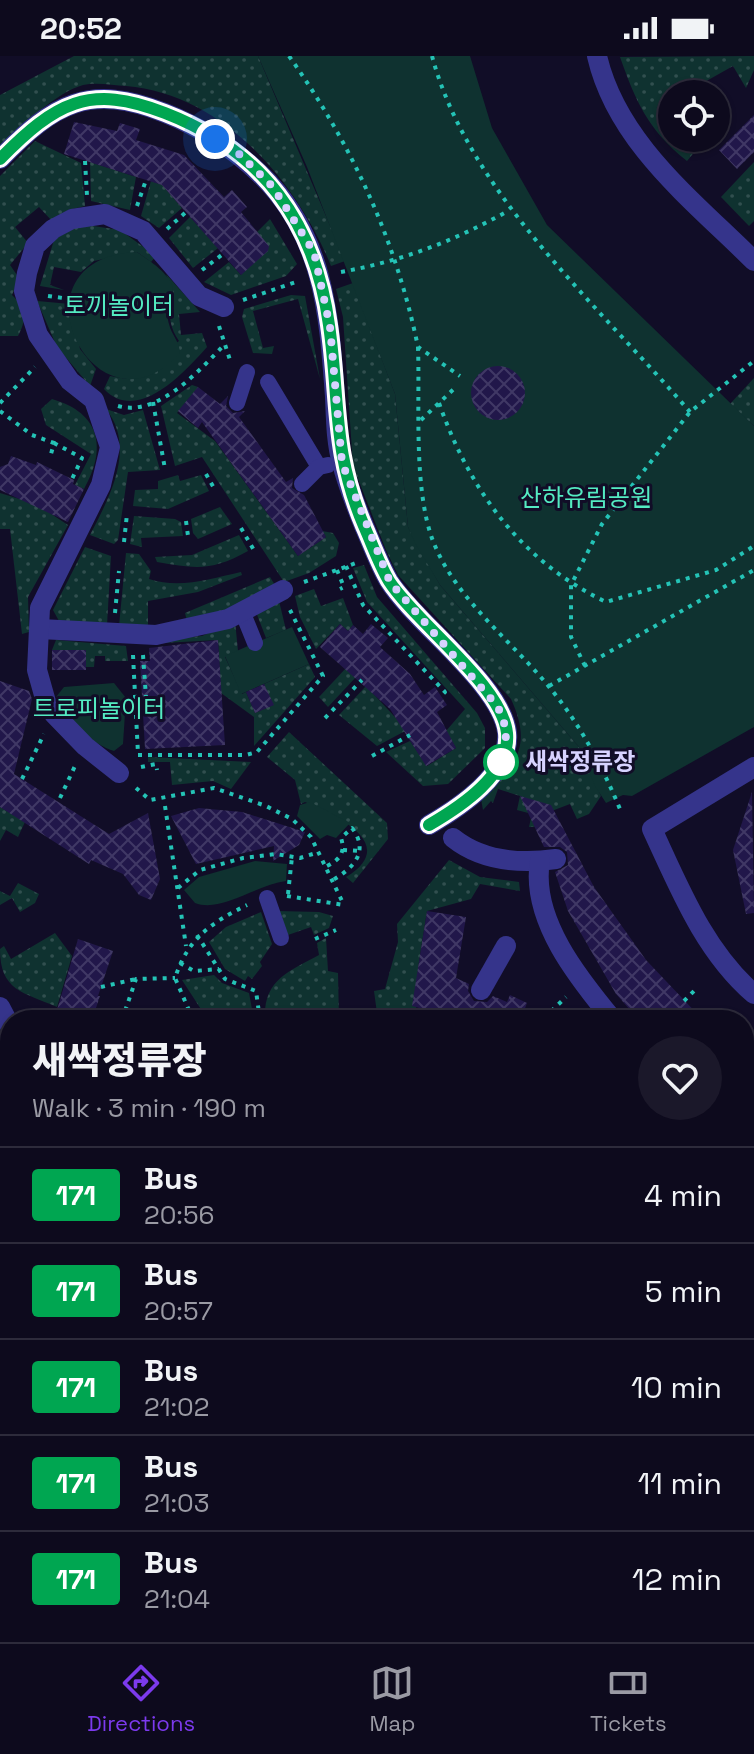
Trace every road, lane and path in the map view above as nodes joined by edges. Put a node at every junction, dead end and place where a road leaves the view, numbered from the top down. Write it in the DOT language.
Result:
graph roads {
  1 [pos="289,56"];
  2 [pos="432,56"];
  3 [pos="597,56"];
  4 [pos="0,159"];
  5 [pos="85,161"];
  6 [pos="509,211"];
  7 [pos="88,214"];
  8 [pos="754,261"];
  9 [pos="395,262"];
  10 [pos="339,273"];
  11 [pos="305,279"];
  12 [pos="224,307"];
  13 [pos="223,346"];
  14 [pos="418,347"];
  15 [pos="50,351"];
  16 [pos="754,361"];
  17 [pos="247,372"];
  18 [pos="268,382"];
  19 [pos="94,400"];
  20 [pos="153,402"];
  21 [pos="0,403"];
  22 [pos="237,403"];
  23 [pos="439,403"];
  24 [pos="0,411"];
  25 [pos="690,412"];
  26 [pos="421,420"];
  27 [pos="54,443"];
  28 [pos="51,454"];
  29 [pos="342,463"];
  30 [pos="319,467"];
  31 [pos="165,469"];
  32 [pos="206,474"];
  33 [pos="72,479"];
  34 [pos="302,484"];
  35 [pos="214,488"];
  36 [pos="127,514"];
  37 [pos="186,521"];
  38 [pos="241,528"];
  39 [pos="188,536"];
  40 [pos="124,542"];
  41 [pos="754,546"];
  42 [pos="255,552"];
  43 [pos="377,555"];
  44 [pos="346,566"];
  45 [pos="337,570"];
  46 [pos="754,570"];
  47 [pos="119,571"];
  48 [pos="571,585"];
  49 [pos="340,589"];
  50 [pos="283,590"];
  51 [pos="242,611"];
  52 [pos="115,612"];
  53 [pos="40,629"];
  54 [pos="138,643"];
  55 [pos="255,643"];
  56 [pos="585,666"];
  57 [pos="362,680"];
  58 [pos="549,686"];
  59 [pos="441,696"];
  60 [pos="146,697"];
  61 [pos="54,714"];
  62 [pos="325,718"];
  63 [pos="410,735"];
  64 [pos="85,746"];
  65 [pos="138,755"];
  66 [pos="372,756"];
  67 [pos="754,767"];
  68 [pos="119,773"];
  69 [pos="22,779"];
  70 [pos="60,798"];
  71 [pos="165,806"];
  72 [pos="620,809"];
  73 [pos="429,825"];
  74 [pos="453,838"];
  75 [pos="343,850"];
  76 [pos="360,851"];
  77 [pos="316,853"];
  78 [pos="292,857"];
  79 [pos="326,867"];
  80 [pos="333,880"];
  81 [pos="178,888"];
  82 [pos="287,896"];
  83 [pos="267,898"];
  84 [pos="344,905"];
  85 [pos="336,930"];
  86 [pos="281,938"];
  87 [pos="315,939"];
  88 [pos="506,946"];
  89 [pos="187,948"];
  90 [pos="180,963"];
  91 [pos="219,969"];
  92 [pos="175,978"];
  93 [pos="136,979"];
  94 [pos="101,987"];
  95 [pos="481,990"];
  96 [pos="572,991"];
  97 [pos="694,991"];
  98 [pos="754,994"];
  99 [pos="684,1001"];
  100 [pos="188,1008"];
  101 [pos="125,1010"];
  102 [pos="259,1010"];
  103 [pos="552,1010"];
  104 [pos="605,1010"];
  1 -- 9 [label="path"];
  2 -- 6 [label="path"];
  3 -- 8 [label="street"];
  4 -- 29 [label="street"];
  5 -- 7 [label="path"];
  6 -- 9 [label="path"];
  6 -- 25 [label="path"];
  7 -- 12 [label="street"];
  7 -- 15 [label="street"];
  9 -- 10 [label="path"];
  9 -- 14 [label="path"];
  11 -- 12 [label="path"];
  12 -- 13 [label="path"];
  13 -- 17 [label="path"];
  13 -- 20 [label="path"];
  14 -- 23 [label="path"];
  14 -- 26 [label="path"];
  15 -- 19 [label="street"];
  15 -- 21 [label="path"];
  16 -- 25 [label="path"];
  17 -- 22 [label="street"];
  18 -- 30 [label="street"];
  19 -- 20 [label="path"];
  19 -- 53 [label="street"];
  20 -- 31 [label="path"];
  23 -- 26 [label="path"];
  23 -- 48 [label="path"];
  24 -- 27 [label="path"];
  25 -- 48 [label="path"];
  26 -- 58 [label="path"];
  27 -- 28 [label="path"];
  27 -- 33 [label="path"];
  29 -- 30 [label="street"];
  29 -- 43 [label="street"];
  30 -- 34 [label="street"];
  32 -- 35 [label="path"];
  36 -- 40 [label="path"];
  37 -- 39 [label="path"];
  38 -- 42 [label="path"];
  41 -- 48 [label="path"];
  43 -- 44 [label="path"];
  43 -- 73 [label="street"];
  44 -- 45 [label="path"];
  44 -- 59 [label="path"];
  45 -- 49 [label="path"];
  45 -- 50 [label="path"];
  46 -- 56 [label="path"];
  47 -- 52 [label="path"];
  48 -- 56 [label="path"];
  50 -- 51 [label="street"];
  50 -- 65 [label="path"];
  51 -- 54 [label="street"];
  51 -- 55 [label="street"];
  53 -- 54 [label="street"];
  53 -- 61 [label="street"];
  54 -- 60 [label="path"];
  54 -- 65 [label="path"];
  56 -- 58 [label="path"];
  57 -- 62 [label="path"];
  58 -- 72 [label="path"];
  61 -- 64 [label="street"];
  61 -- 69 [label="path"];
  63 -- 66 [label="path"];
  64 -- 68 [label="street"];
  64 -- 70 [label="path"];
  65 -- 68 [label="path"];
  67 -- 98 [label="street"];
  68 -- 77 [label="path"];
  71 -- 81 [label="path"];
  74 -- 104 [label="street"];
  75 -- 76 [label="path"];
  75 -- 76 [label="path"];
  75 -- 79 [label="path"];
  76 -- 80 [label="path"];
  77 -- 78 [label="path"];
  77 -- 79 [label="path"];
  78 -- 81 [label="path"];
  78 -- 82 [label="path"];
  79 -- 80 [label="path"];
  80 -- 84 [label="path"];
  81 -- 89 [label="path"];
  83 -- 86 [label="street"];
  85 -- 87 [label="path"];
  88 -- 95 [label="street"];
  89 -- 90 [label="path"];
  89 -- 91 [label="path"];
  90 -- 91 [label="path"];
  90 -- 92 [label="path"];
  91 -- 102 [label="path"];
  92 -- 93 [label="path"];
  92 -- 100 [label="path"];
  93 -- 94 [label="path"];
  93 -- 101 [label="path"];
  96 -- 103 [label="path"];
  97 -- 99 [label="path"];
}
